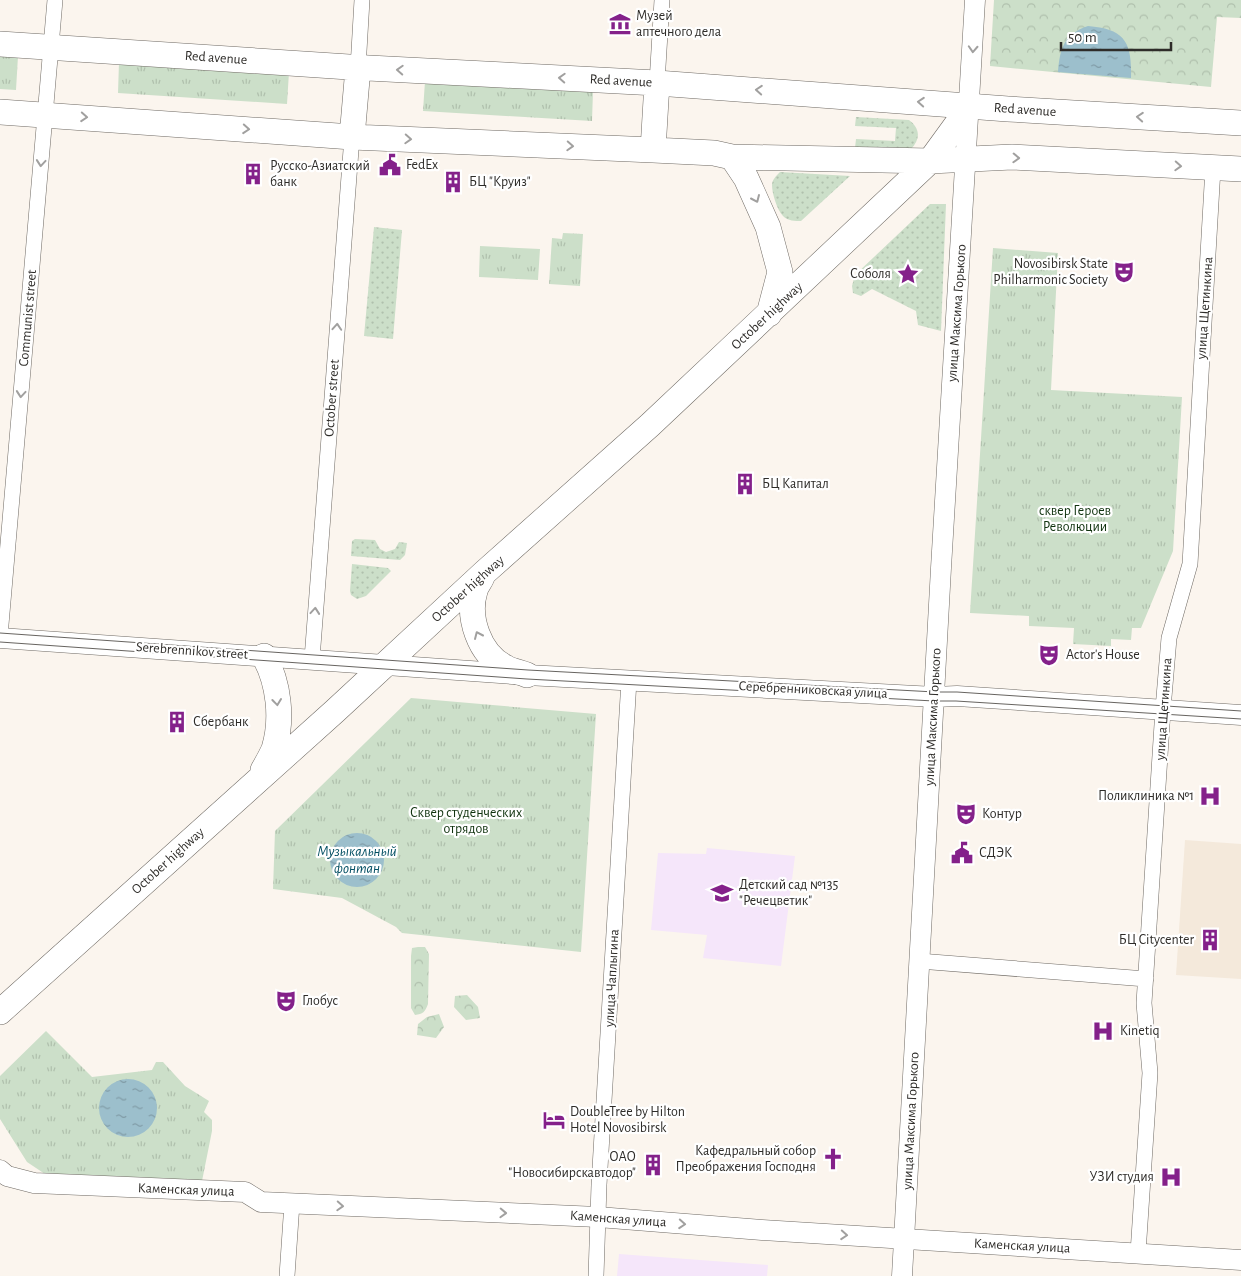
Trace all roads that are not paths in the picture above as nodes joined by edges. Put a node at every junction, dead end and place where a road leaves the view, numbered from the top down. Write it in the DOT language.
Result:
graph roads {
  1 [pos="54,0"];
  2 [pos="362,0"];
  3 [pos="662,0"];
  4 [pos="976,0"];
  5 [pos="0,44"];
  6 [pos="51,47"];
  7 [pos="358,68"];
  8 [pos="657,83"];
  9 [pos="970,106"];
  10 [pos="0,112"];
  11 [pos="46,114"];
  12 [pos="1241,123"];
  13 [pos="352,137"];
  14 [pos="653,150"];
  15 [pos="732,157"];
  16 [pos="967,158"];
  17 [pos="930,161"];
  18 [pos="1213,168"];
  19 [pos="1241,169"];
  20 [pos="769,314"];
  21 [pos="485,572"];
  22 [pos="0,637"];
  23 [pos="264,656"];
  24 [pos="312,659"];
  25 [pos="385,665"];
  26 [pos="527,674"];
  27 [pos="629,680"];
  28 [pos="934,697"];
  29 [pos="1163,709"];
  30 [pos="1241,715"];
  31 [pos="257,781"];
  32 [pos="919,961"];
  33 [pos="1146,979"];
  34 [pos="0,1012"];
  35 [pos="0,1170"];
  36 [pos="292,1203"];
  37 [pos="598,1217"];
  38 [pos="904,1239"];
  39 [pos="1138,1253"];
  40 [pos="1241,1260"];
  41 [pos="287,1276"];
  42 [pos="596,1276"];
  43 [pos="902,1276"];
  1 -- 6 [label="street, Communist street"];
  2 -- 7 [label="street"];
  3 -- 8 [label="street"];
  4 -- 9 [label="street, one-way"];
  5 -- 6 [label="main road, Red avenue"];
  6 -- 7 [label="main road, Red avenue"];
  6 -- 11 [label="street, Communist street"];
  8 -- 7 [label="main road, Red avenue, one-way"];
  7 -- 13 [label="main road"];
  9 -- 8 [label="main road, Red avenue, one-way"];
  8 -- 14 [label="main road"];
  12 -- 9 [label="main road, Red avenue, one-way"];
  9 -- 16 [label="street, улица Максима Горького"];
  9 -- 17 [label="main road, October highway"];
  10 -- 11 [label="main road"];
  11 -- 13 [label="main road, one-way"];
  11 -- 22 [label="street, Communist street, one-way"];
  13 -- 14 [label="main road, one-way"];
  24 -- 13 [label="street, October street, one-way"];
  14 -- 15 [label="main road"];
  15 -- 17 [label="main road"];
  15 -- 20 [label="main road, one-way"];
  16 -- 17 [label="main road"];
  16 -- 18 [label="main road, one-way"];
  16 -- 28 [label="street, улица Максима Горького"];
  17 -- 20 [label="main road, October highway"];
  18 -- 19 [label="main road"];
  18 -- 29 [label="street, улица Щетинкина"];
  20 -- 21 [label="main road, October highway"];
  21 -- 25 [label="main road, October highway"];
  26 -- 21 [label="main road, one-way"];
  22 -- 23 [label="street, Serebrennikov street"];
  23 -- 24 [label="street, Serebrennikov street"];
  23 -- 31 [label="main road, one-way"];
  24 -- 25 [label="street, Serebrennikov street"];
  25 -- 26 [label="street, Серебренниковская улица"];
  25 -- 31 [label="main road, October highway"];
  26 -- 27 [label="street, Серебренниковская улица"];
  27 -- 28 [label="street, Серебренниковская улица"];
  27 -- 37 [label="street, улица Чаплыгина"];
  28 -- 29 [label="street, Серебренниковская улица"];
  28 -- 32 [label="street, улица Максима Горького"];
  29 -- 30 [label="street, Серебренниковская улица"];
  29 -- 33 [label="street, улица Щетинкина"];
  31 -- 34 [label="main road, October highway"];
  32 -- 33 [label="street"];
  32 -- 38 [label="street, улица Максима Горького"];
  33 -- 39 [label="street, улица Щетинкина"];
  35 -- 36 [label="street, Каменская улица"];
  36 -- 37 [label="street, Каменская улица, one-way"];
  36 -- 41 [label="street"];
  37 -- 38 [label="street, Каменская улица, one-way"];
  37 -- 42 [label="street, улица Чаплыгина"];
  38 -- 39 [label="street, Каменская улица"];
  38 -- 43 [label="street, улица Максима Горького"];
  39 -- 40 [label="street, Каменская улица"];
}
